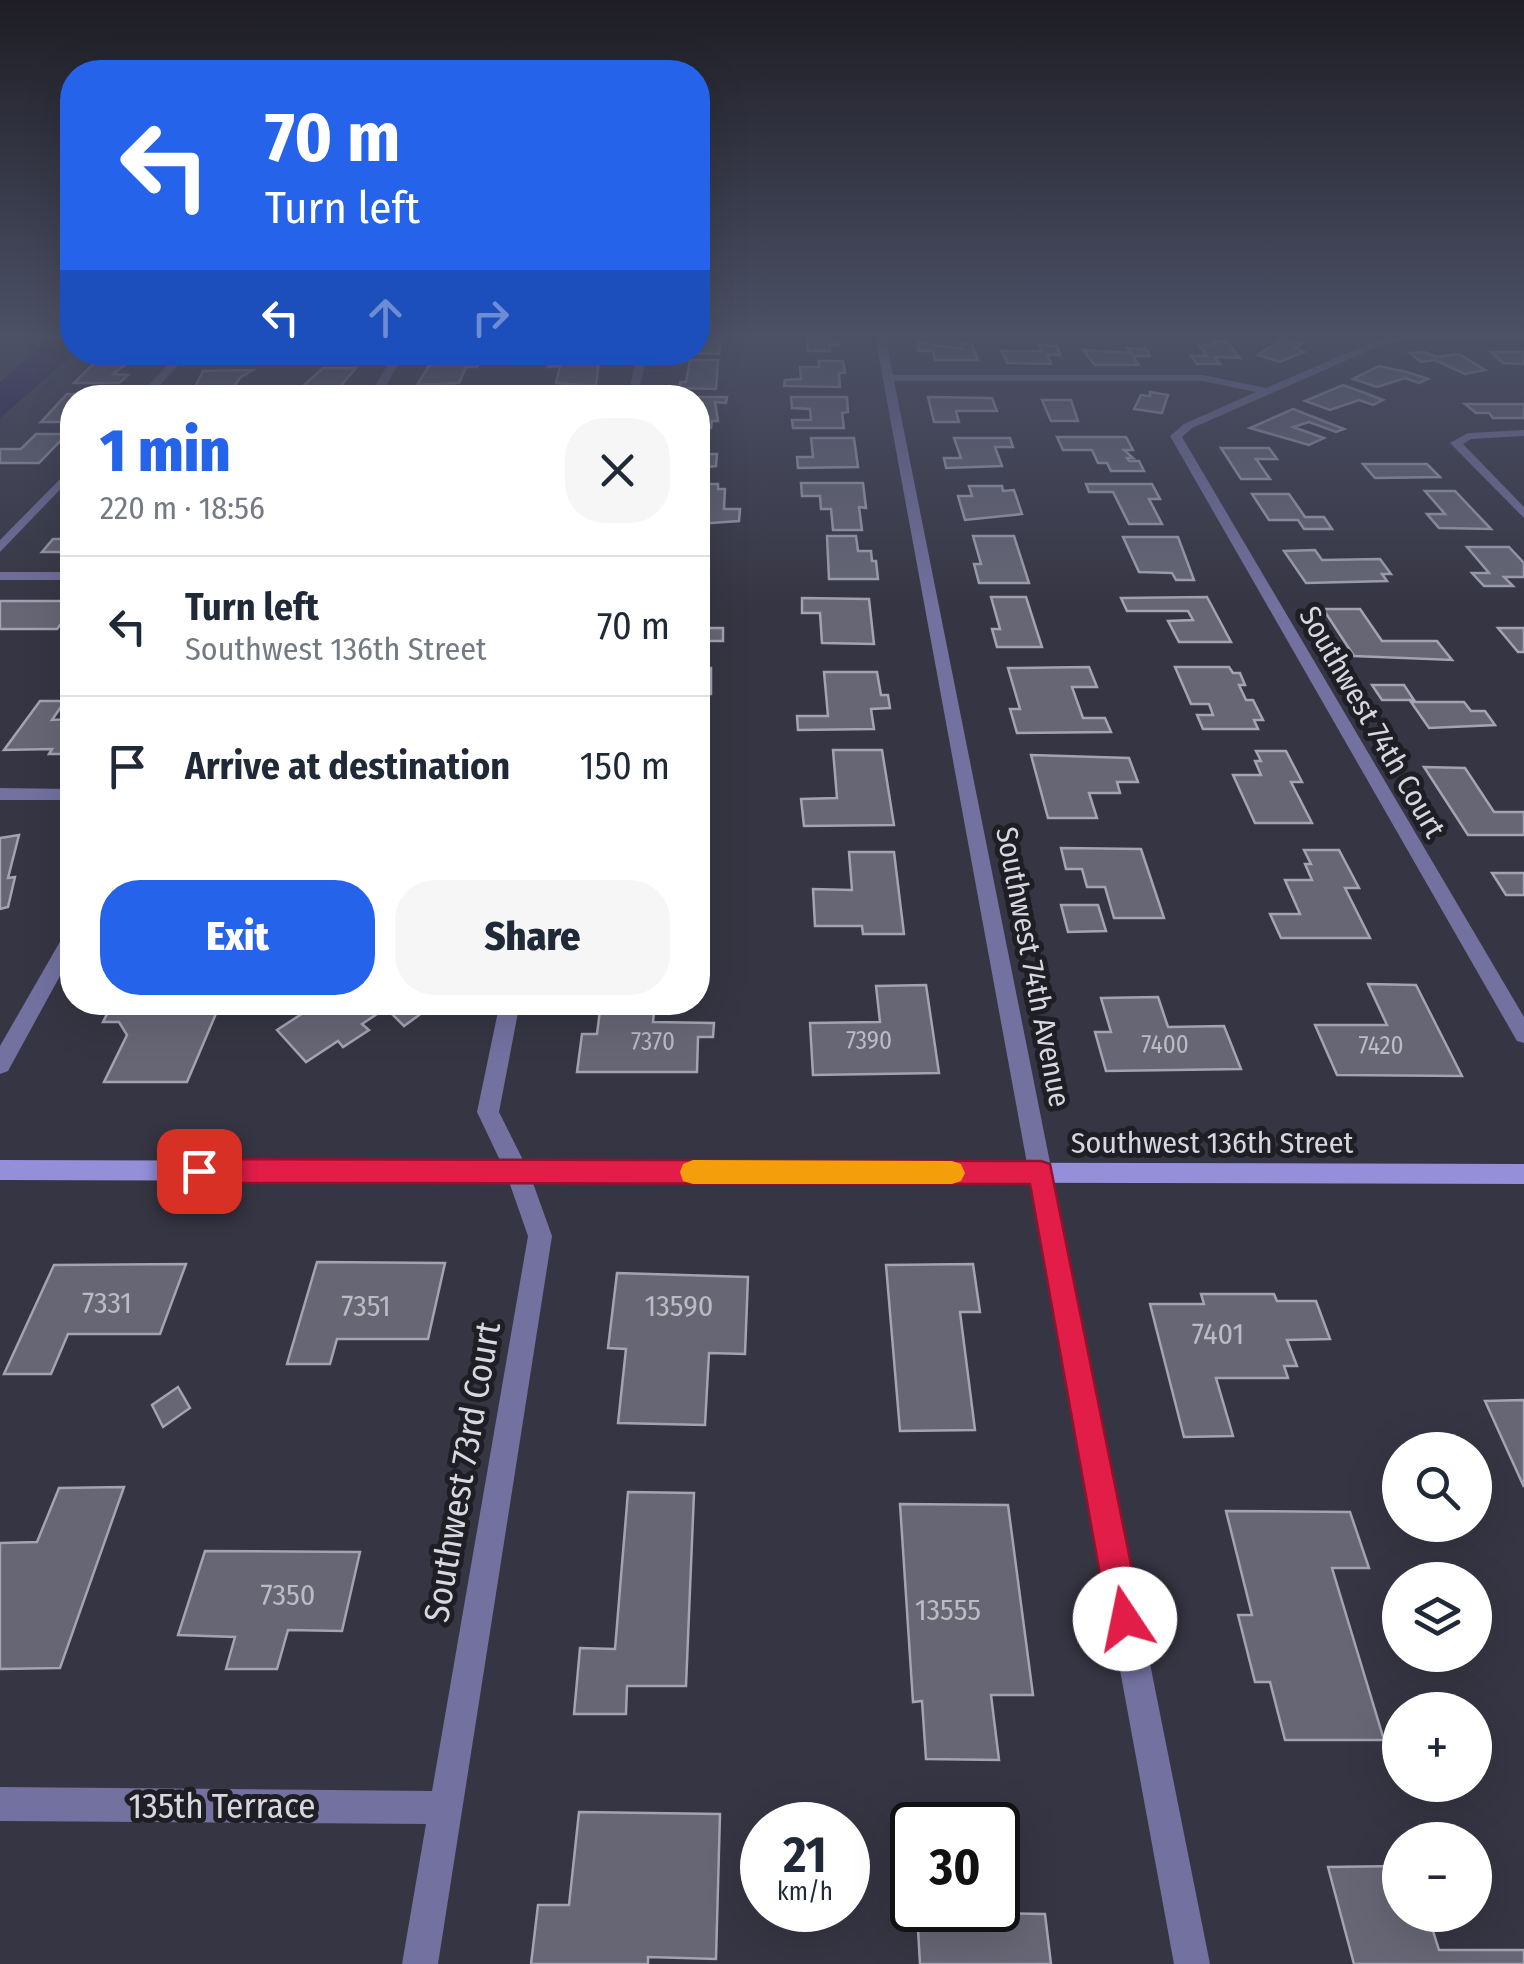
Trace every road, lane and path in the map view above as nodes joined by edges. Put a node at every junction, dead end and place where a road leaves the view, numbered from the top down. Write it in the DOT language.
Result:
graph roads {
  1 [pos="898,428"];
  2 [pos="1186,428"];
  3 [pos="1524,433"];
  4 [pos="60,484"];
  5 [pos="1524,514"];
  6 [pos="0,548"];
  7 [pos="0,576"];
  8 [pos="60,576"];
  9 [pos="0,794"];
  10 [pos="60,794"];
  11 [pos="60,959"];
  12 [pos="507,1015"];
  13 [pos="1524,1035"];
  14 [pos="0,1065"];
  15 [pos="0,1170"];
  16 [pos="517,1172"];
  17 [pos="1041,1173"];
  18 [pos="1524,1174"];
  19 [pos="0,1804"];
  20 [pos="444,1808"];
  21 [pos="420,1964"];
  22 [pos="1192,1964"];
  1 -- 17 [label="street, Southwest 74th Avenue"];
  2 -- 13 [label="street, Southwest 74th Court"];
  3 -- 5 [label="street"];
  4 -- 6 [label="street"];
  7 -- 8 [label="street"];
  9 -- 10 [label="street"];
  11 -- 14 [label="street"];
  12 -- 16 [label="street, Southwest 73rd Court"];
  15 -- 16 [label="street, Southwest 136th Street"];
  16 -- 17 [label="street, Southwest 136th Street"];
  16 -- 20 [label="street, Southwest 73rd Court"];
  17 -- 18 [label="street, Southwest 136th Street"];
  17 -- 22 [label="street, Southwest 74th Avenue"];
  19 -- 20 [label="street, 135th Terrace"];
  20 -- 21 [label="street, Southwest 73rd Court"];
}
